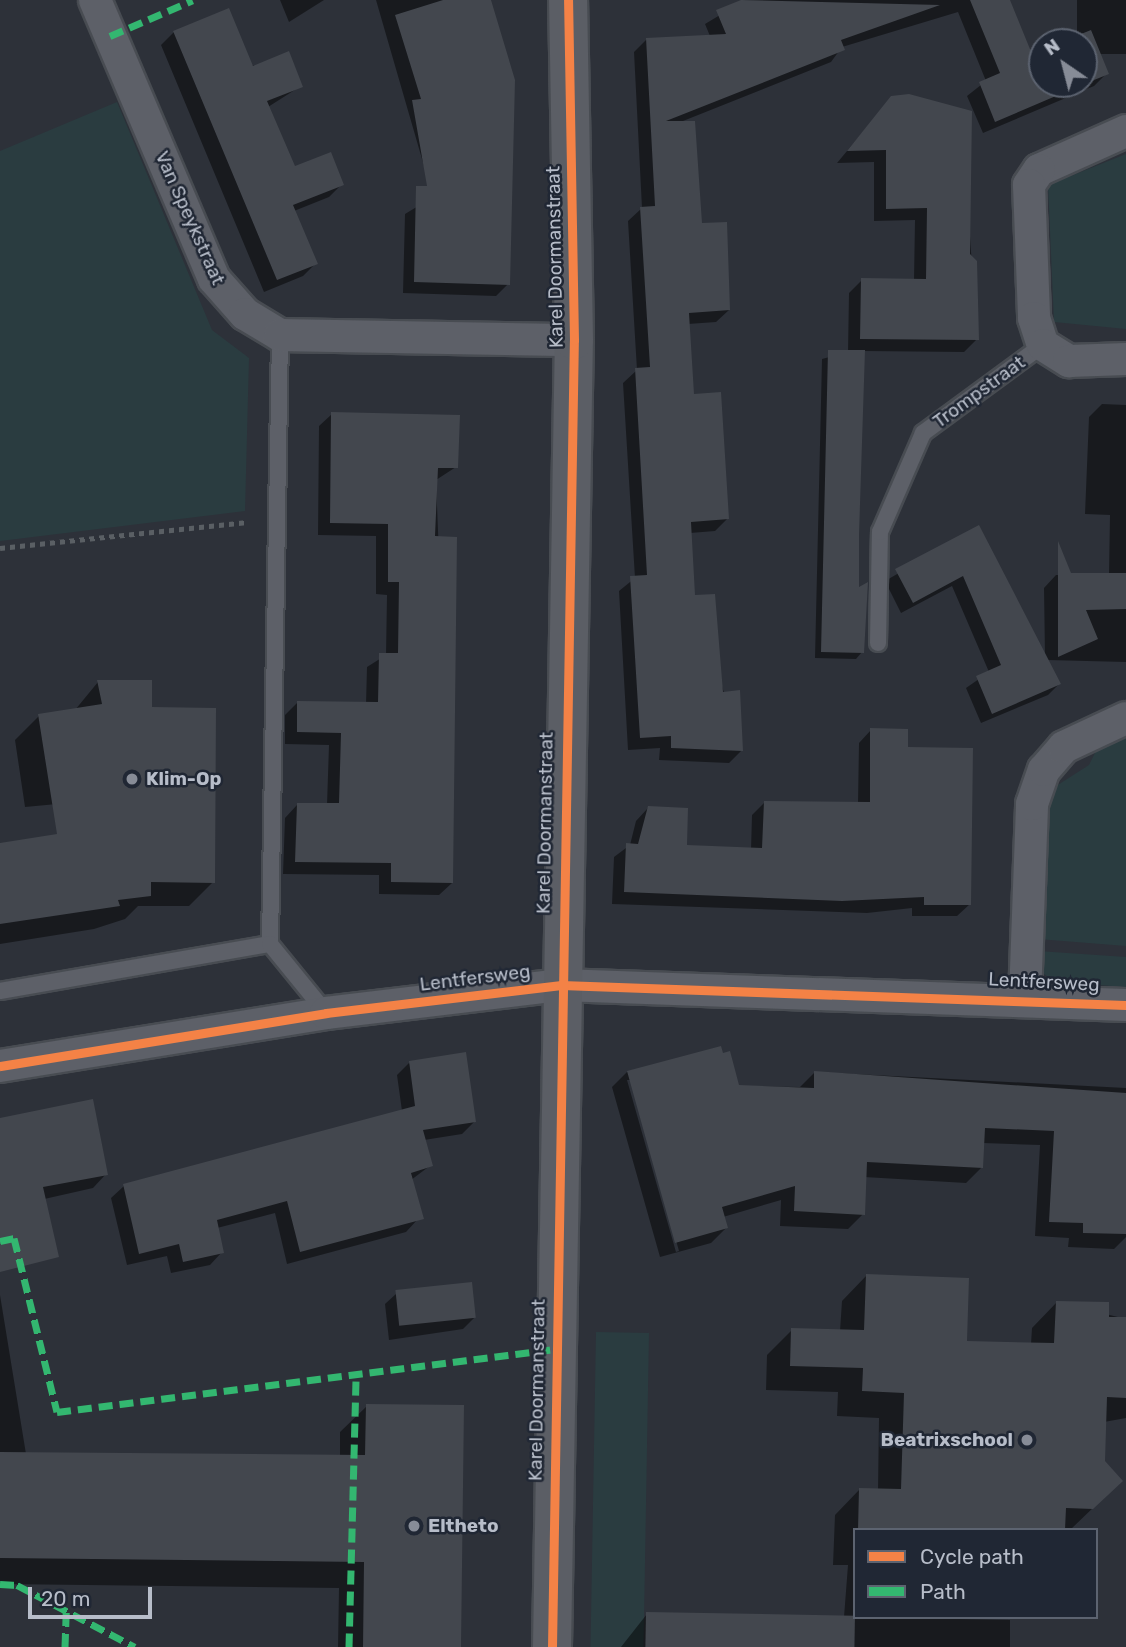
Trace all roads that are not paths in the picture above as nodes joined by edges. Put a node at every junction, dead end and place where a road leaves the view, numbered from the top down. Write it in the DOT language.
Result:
graph roads {
  1 [pos="95,0"];
  2 [pos="568,0"];
  3 [pos="1126,131"];
  4 [pos="280,335"];
  5 [pos="574,340"];
  6 [pos="1043,345"];
  7 [pos="1126,359"];
  8 [pos="878,643"];
  9 [pos="1126,719"];
  10 [pos="270,944"];
  11 [pos="561,985"];
  12 [pos="0,991"];
  13 [pos="1025,997"];
  14 [pos="1126,1004"];
  15 [pos="326,1013"];
  16 [pos="0,1066"];
  17 [pos="552,1647"];
  1 -- 4 [label="street, Van Speykstraat"];
  2 -- 5 [label="main road, Karel Doormanstraat"];
  3 -- 6 [label="street, Trompstraat"];
  4 -- 5 [label="street, Van Speykstraat"];
  4 -- 10 [label="lane"];
  5 -- 11 [label="main road, Karel Doormanstraat"];
  6 -- 7 [label="street, Trompstraat"];
  6 -- 8 [label="lane, Trompstraat"];
  9 -- 13 [label="street"];
  10 -- 12 [label="lane"];
  10 -- 15 [label="lane"];
  11 -- 13 [label="street, Lentfersweg"];
  11 -- 15 [label="street, Lentfersweg"];
  11 -- 17 [label="main road, Karel Doormanstraat"];
  13 -- 14 [label="street, Lentfersweg"];
  15 -- 16 [label="street, Lentfersweg"];
}
